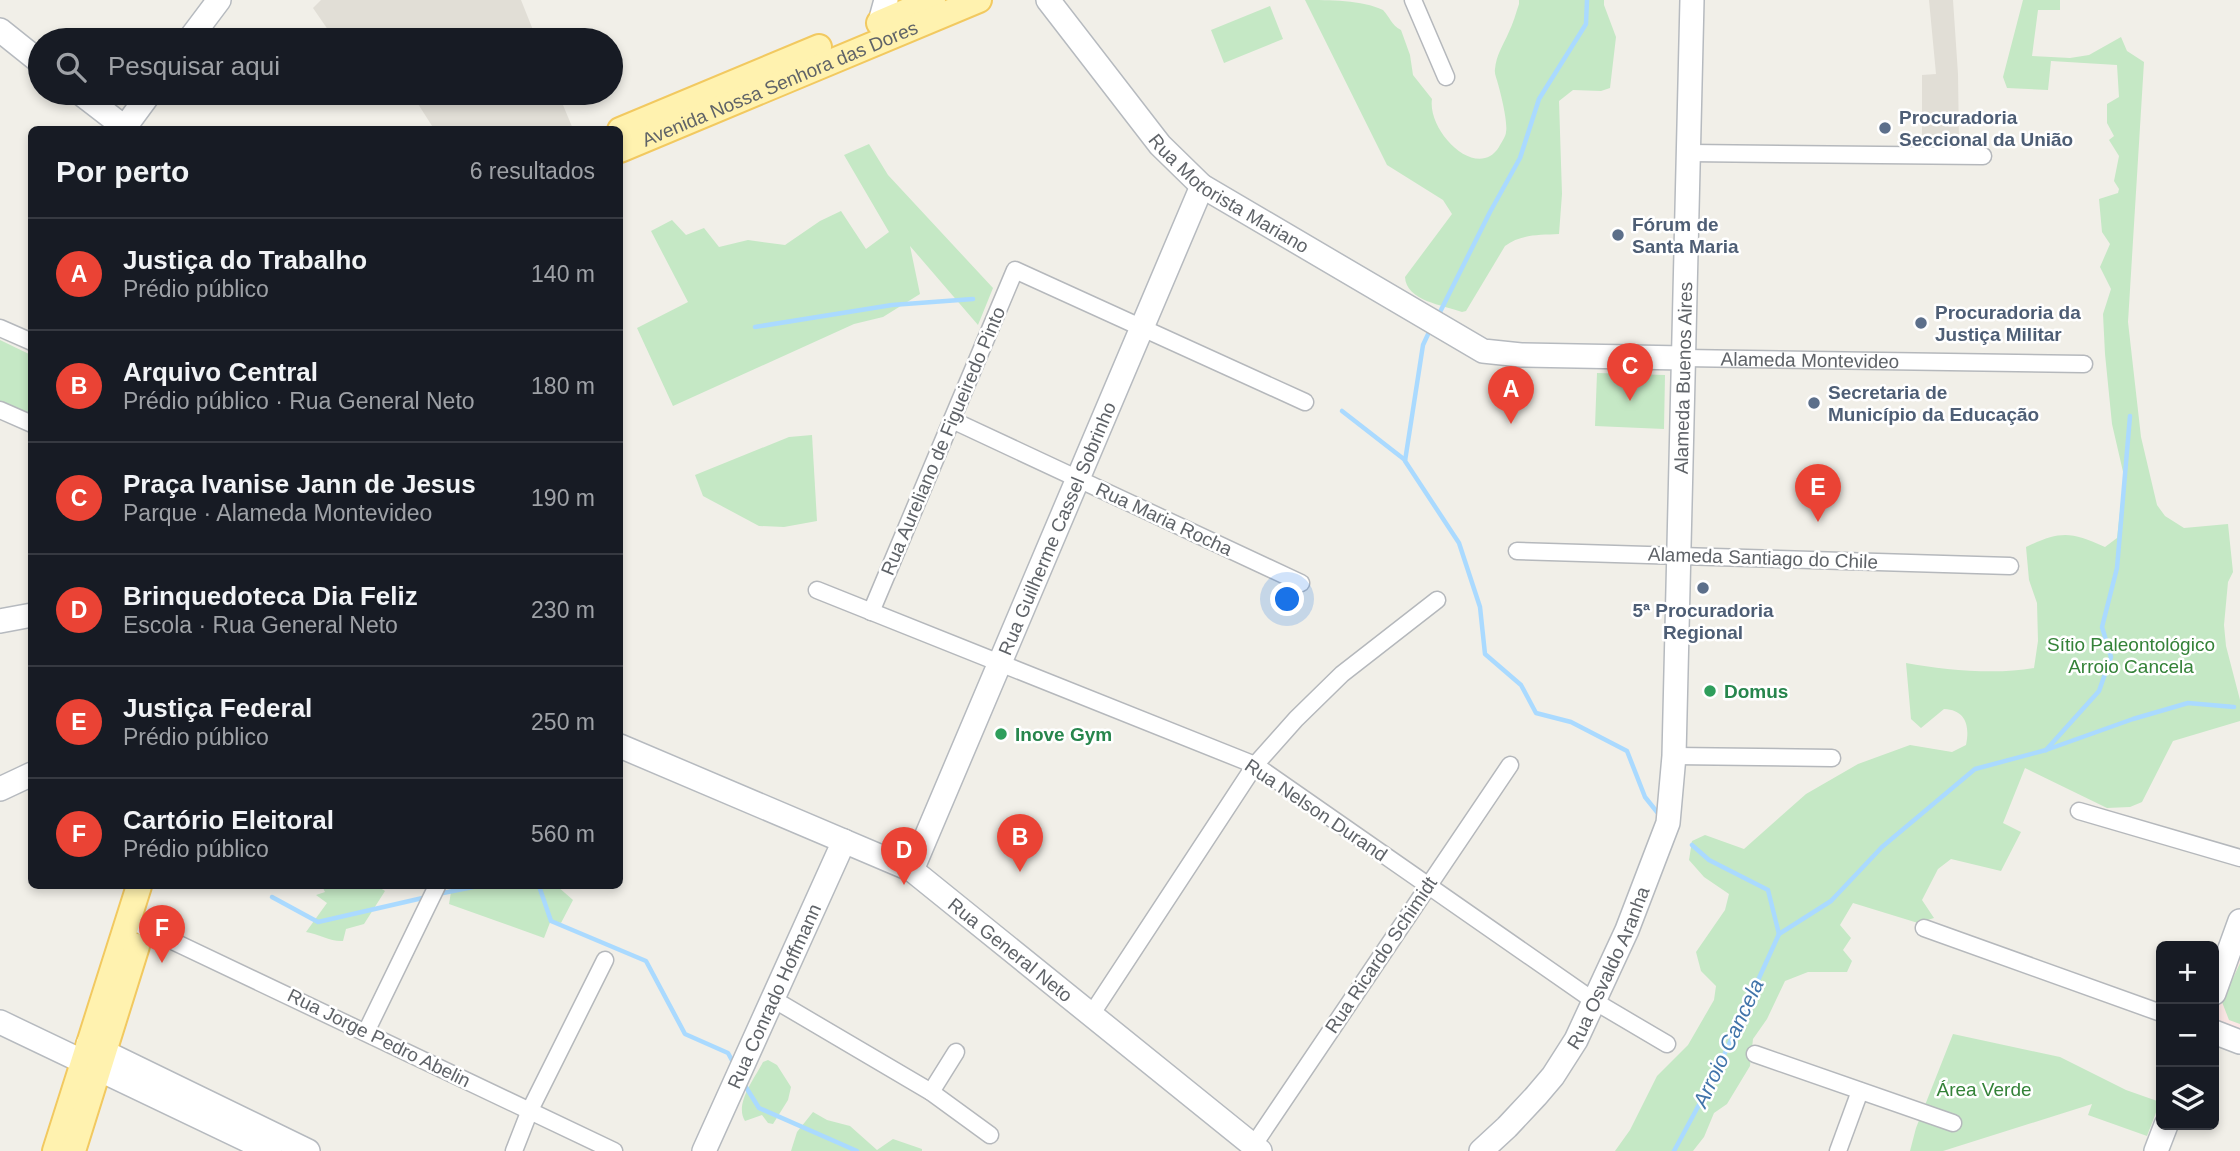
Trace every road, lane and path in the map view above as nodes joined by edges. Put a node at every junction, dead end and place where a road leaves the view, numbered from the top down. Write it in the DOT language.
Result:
graph roads {
  1 [pos="219,0"];
  2 [pos="933,0"];
  3 [pos="979,0"];
  4 [pos="1048,0"];
  5 [pos="1413,0"];
  6 [pos="1692,0"];
  7 [pos="884,20"];
  8 [pos="198,28"];
  9 [pos="0,30"];
  10 [pos="28,52"];
  11 [pos="1446,77"];
  12 [pos="96,105"];
  13 [pos="142,105"];
  14 [pos="123,126"];
  15 [pos="127,126"];
  16 [pos="623,129"];
  17 [pos="623,149"];
  18 [pos="1689,153"];
  19 [pos="1983,156"];
  20 [pos="1202,187"];
  21 [pos="0,328"];
  22 [pos="1142,328"];
  23 [pos="1455,335"];
  24 [pos="28,340"];
  25 [pos="1684,358"];
  26 [pos="2084,365"];
  27 [pos="1305,402"];
  28 [pos="0,410"];
  29 [pos="952,420"];
  30 [pos="28,422"];
  31 [pos="1078,478"];
  32 [pos="1517,551"];
  33 [pos="1679,556"];
  34 [pos="2010,566"];
  35 [pos="1301,583"];
  36 [pos="817,590"];
  37 [pos="1437,600"];
  38 [pos="871,612"];
  39 [pos="28,616"];
  40 [pos="0,621"];
  41 [pos="999,663"];
  42 [pos="623,747"];
  43 [pos="1674,756"];
  44 [pos="1832,758"];
  45 [pos="1255,765"];
  46 [pos="1510,765"];
  47 [pos="28,776"];
  48 [pos="0,789"];
  49 [pos="2079,811"];
  50 [pos="844,841"];
  51 [pos="2240,858"];
  52 [pos="912,870"];
  53 [pos="1427,885"];
  54 [pos="138,889"];
  55 [pos="155,889"];
  56 [pos="436,889"];
  57 [pos="2240,921"];
  58 [pos="143,927"];
  59 [pos="1924,928"];
  60 [pos="605,960"];
  61 [pos="2219,979"];
  62 [pos="773,999"];
  63 [pos="1594,1001"];
  64 [pos="2156,1011"];
  65 [pos="1091,1015"];
  66 [pos="0,1022"];
  67 [pos="366,1032"];
  68 [pos="2219,1034"];
  69 [pos="2240,1042"];
  70 [pos="1667,1044"];
  71 [pos="956,1052"];
  72 [pos="1755,1054"];
  73 [pos="94,1056"];
  74 [pos="1860,1091"];
  75 [pos="931,1092"];
  76 [pos="530,1110"];
  77 [pos="1953,1123"];
  78 [pos="2164,1130"];
  79 [pos="990,1135"];
  80 [pos="1257,1148"];
  81 [pos="55,1151"];
  82 [pos="73,1151"];
  83 [pos="270,1151"];
  84 [pos="308,1151"];
  85 [pos="514,1151"];
  86 [pos="614,1151"];
  87 [pos="704,1151"];
  88 [pos="1481,1151"];
  89 [pos="1838,1151"];
  90 [pos="2156,1151"];
  1 -- 8 [label="street"];
  2 -- 7 [label="main road, Avenida Nossa Senhora das Dores"];
  3 -- 7 [label="main road, Avenida Nossa Senhora das Dores"];
  4 -- 20 [label="street, Rua Motorista Mariano"];
  5 -- 11 [label="street"];
  6 -- 18 [label="street, Alameda Buenos Aires"];
  7 -- 16 [label="main road, Avenida Nossa Senhora das Dores"];
  7 -- 17 [label="main road, Avenida Nossa Senhora das Dores"];
  9 -- 10 [label="street"];
  12 -- 14 [label="street"];
  13 -- 15 [label="street"];
  18 -- 19 [label="street"];
  18 -- 25 [label="street, Alameda Buenos Aires"];
  20 -- 22 [label="street, Rua Guilherme Cassel Sobrinho"];
  20 -- 23 [label="street, Rua Motorista Mariano"];
  21 -- 24 [label="street"];
  22 -- 27 [label="street"];
  22 -- 29 [label="street, Rua Aureliano de Figueiredo Pinto"];
  22 -- 31 [label="street, Rua Guilherme Cassel Sobrinho"];
  23 -- 25 [label="street, Alameda Montevideo"];
  25 -- 26 [label="street, Alameda Montevideo"];
  25 -- 33 [label="street, Alameda Buenos Aires"];
  28 -- 30 [label="street"];
  29 -- 31 [label="street, Rua Maria Rocha"];
  29 -- 38 [label="street, Rua Aureliano de Figueiredo Pinto"];
  31 -- 35 [label="street, Rua Maria Rocha"];
  31 -- 41 [label="street, Rua Guilherme Cassel Sobrinho"];
  32 -- 33 [label="street, Alameda Santiago do Chile"];
  33 -- 34 [label="street, Alameda Santiago do Chile"];
  33 -- 43 [label="street, Alameda Buenos Aires"];
  36 -- 38 [label="street, Rua Nelson Durand"];
  37 -- 45 [label="street"];
  38 -- 41 [label="street, Rua Nelson Durand"];
  39 -- 40 [label="street"];
  41 -- 45 [label="street, Rua Nelson Durand"];
  41 -- 52 [label="street, Rua Guilherme Cassel Sobrinho"];
  42 -- 50 [label="street, Rua General Neto"];
  43 -- 44 [label="street"];
  43 -- 63 [label="street, Rua Osvaldo Aranha"];
  45 -- 53 [label="street, Rua Nelson Durand"];
  45 -- 65 [label="street"];
  46 -- 53 [label="street, Rua Ricardo Schimidt"];
  47 -- 48 [label="street"];
  49 -- 51 [label="street"];
  50 -- 52 [label="street, Rua General Neto"];
  50 -- 62 [label="street, Rua Conrado Hoffmann"];
  52 -- 65 [label="street, Rua General Neto"];
  53 -- 63 [label="street, Rua Nelson Durand"];
  53 -- 80 [label="street, Rua Ricardo Schimidt"];
  54 -- 73 [label="main road"];
  55 -- 58 [label="main road"];
  56 -- 67 [label="street"];
  57 -- 61 [label="street"];
  58 -- 67 [label="street, Rua Jorge Pedro Abelin"];
  58 -- 73 [label="main road"];
  59 -- 64 [label="street"];
  60 -- 76 [label="street"];
  62 -- 75 [label="street"];
  62 -- 87 [label="street, Rua Conrado Hoffmann"];
  63 -- 70 [label="street, Rua Nelson Durand"];
  63 -- 88 [label="street, Rua Osvaldo Aranha"];
  65 -- 80 [label="street, Rua General Neto"];
  66 -- 73 [label="street"];
  67 -- 76 [label="street, Rua Jorge Pedro Abelin"];
  68 -- 69 [label="street"];
  71 -- 75 [label="street"];
  72 -- 74 [label="street"];
  73 -- 81 [label="main road"];
  73 -- 82 [label="main road"];
  73 -- 83 [label="street"];
  73 -- 84 [label="street"];
  74 -- 77 [label="street"];
  74 -- 89 [label="street"];
  75 -- 79 [label="street"];
  76 -- 85 [label="street"];
  76 -- 86 [label="street, Rua Jorge Pedro Abelin"];
  78 -- 90 [label="street"];
}
